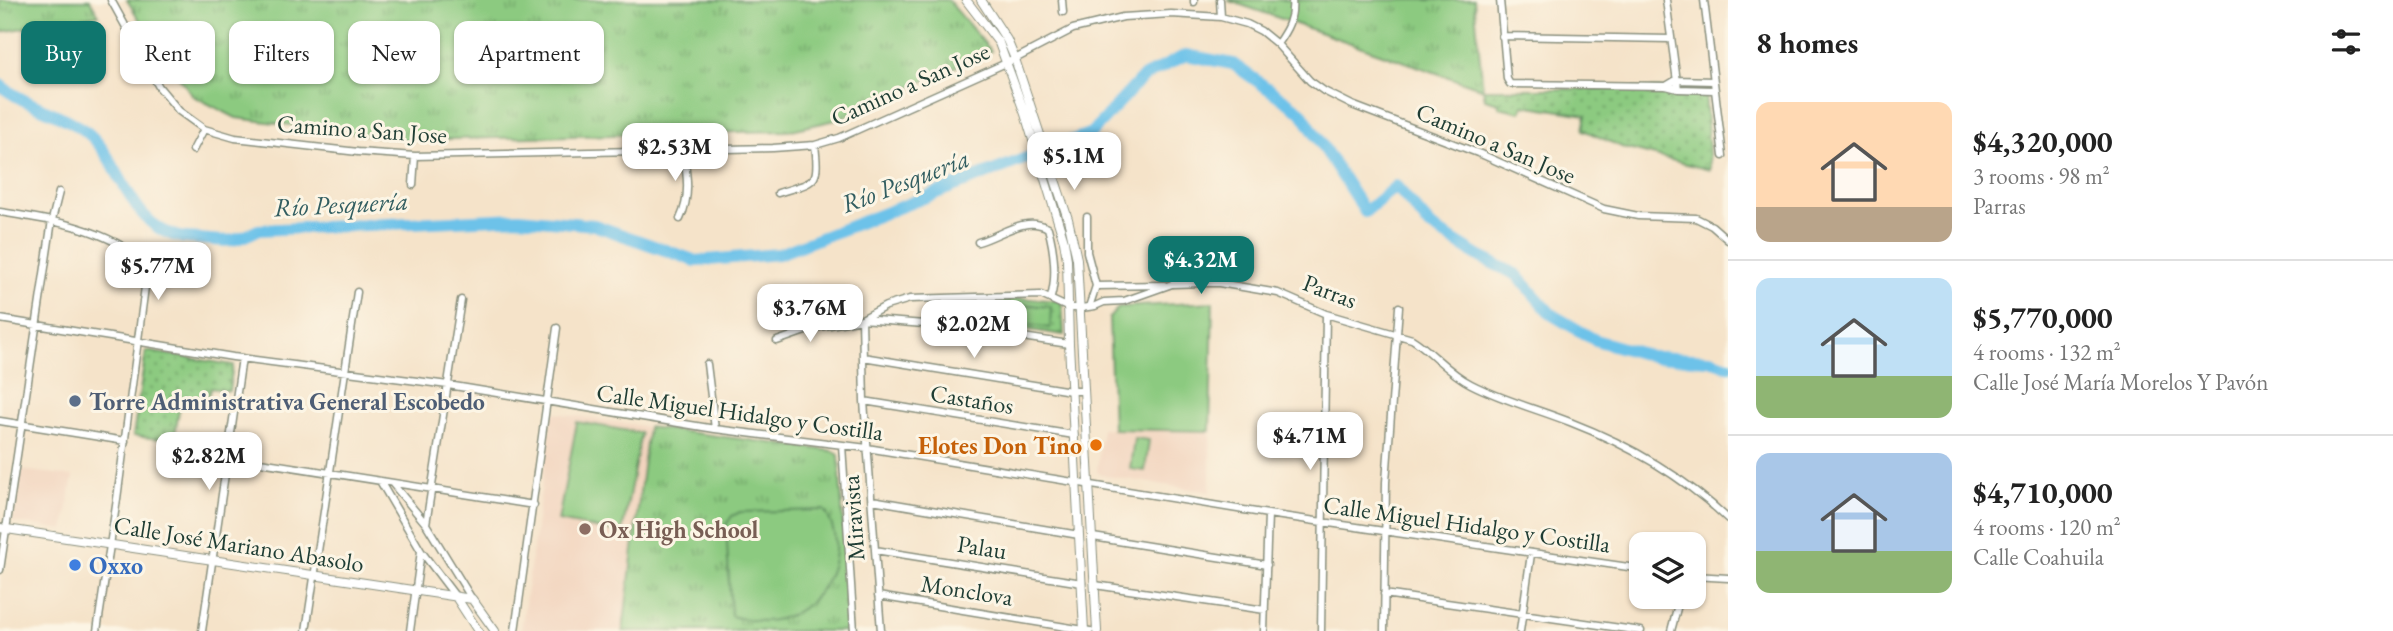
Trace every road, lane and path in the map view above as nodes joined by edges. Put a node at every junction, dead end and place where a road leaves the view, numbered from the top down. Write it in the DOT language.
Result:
graph roads {
  1 [pos="111,0"];
  2 [pos="966,0"];
  3 [pos="981,0"];
  4 [pos="1062,0"];
  5 [pos="1220,0"];
  6 [pos="1292,0"];
  7 [pos="1500,0"];
  8 [pos="1666,0"];
  9 [pos="1704,0"];
  10 [pos="1063,12"];
  11 [pos="1221,17"];
  12 [pos="1502,36"];
  13 [pos="1670,39"];
  14 [pos="1277,44"];
  15 [pos="1010,60"];
  16 [pos="1676,80"];
  17 [pos="1713,81"];
  18 [pos="1666,86"];
  19 [pos="1678,89"];
  20 [pos="1714,90"];
  21 [pos="1029,112"];
  22 [pos="204,129"];
  23 [pos="815,145"];
  24 [pos="193,150"];
  25 [pos="683,150"];
  26 [pos="415,156"];
  27 [pos="1723,156"];
  28 [pos="413,185"];
  29 [pos="59,192"];
  30 [pos="778,192"];
  31 [pos="0,212"];
  32 [pos="1087,217"];
  33 [pos="680,219"];
  34 [pos="52,220"];
  35 [pos="1728,240"];
  36 [pos="978,242"];
  37 [pos="1172,284"];
  38 [pos="1096,286"];
  39 [pos="357,292"];
  40 [pos="1051,297"];
  41 [pos="461,300"];
  42 [pos="1069,307"];
  43 [pos="1085,307"];
  44 [pos="1399,307"];
  45 [pos="1326,314"];
  46 [pos="0,319"];
  47 [pos="862,319"];
  48 [pos="36,326"];
  49 [pos="556,328"];
  50 [pos="1397,333"];
  51 [pos="139,341"];
  52 [pos="776,341"];
  53 [pos="1069,344"];
  54 [pos="863,357"];
  55 [pos="242,358"];
  56 [pos="708,364"];
  57 [pos="345,370"];
  58 [pos="448,386"];
  59 [pos="1071,391"];
  60 [pos="1084,391"];
  61 [pos="864,401"];
  62 [pos="548,403"];
  63 [pos="0,421"];
  64 [pos="22,424"];
  65 [pos="715,429"];
  66 [pos="1074,435"];
  67 [pos="125,441"];
  68 [pos="842,445"];
  69 [pos="867,448"];
  70 [pos="228,457"];
  71 [pos="330,472"];
  72 [pos="380,481"];
  73 [pos="391,483"];
  74 [pos="1076,484"];
  75 [pos="1090,485"];
  76 [pos="432,489"];
  77 [pos="872,500"];
  78 [pos="534,505"];
  79 [pos="1268,514"];
  80 [pos="1728,519"];
  81 [pos="1322,522"];
  82 [pos="426,524"];
  83 [pos="3,529"];
  84 [pos="1385,531"];
  85 [pos="1079,535"];
  86 [pos="1093,537"];
  87 [pos="110,544"];
  88 [pos="875,550"];
  89 [pos="421,551"];
  90 [pos="1531,554"];
  91 [pos="213,559"];
  92 [pos="1267,565"];
  93 [pos="1629,567"];
  94 [pos="0,570"];
  95 [pos="315,575"];
  96 [pos="1706,577"];
  97 [pos="1728,578"];
  98 [pos="1082,583"];
  99 [pos="1095,585"];
  100 [pos="415,590"];
  101 [pos="1384,594"];
  102 [pos="878,596"];
  103 [pos="456,597"];
  104 [pos="472,599"];
  105 [pos="1677,609"];
  106 [pos="1265,610"];
  107 [pos="1522,614"];
  108 [pos="97,631"];
  109 [pos="202,631"];
  110 [pos="306,631"];
  111 [pos="410,631"];
  112 [pos="478,631"];
  113 [pos="495,631"];
  114 [pos="516,631"];
  115 [pos="854,631"];
  116 [pos="881,631"];
  117 [pos="1086,631"];
  118 [pos="1097,631"];
  119 [pos="1264,631"];
  120 [pos="1321,631"];
  121 [pos="1384,631"];
  122 [pos="1520,631"];
  123 [pos="1641,631"];
  124 [pos="1671,631"];
  1 -- 22 [label="street, Camino a San Jose"];
  2 -- 15 [label="street"];
  3 -- 15 [label="street"];
  4 -- 10 [label="street"];
  5 -- 11 [label="street"];
  6 -- 14 [label="street"];
  7 -- 12 [label="street"];
  8 -- 13 [label="street"];
  9 -- 17 [label="street"];
  11 -- 14 [label="street, Camino a San Jose"];
  11 -- 15 [label="street, Camino a San Jose"];
  12 -- 13 [label="street"];
  12 -- 18 [label="street"];
  13 -- 16 [label="street"];
  14 -- 35 [label="street, Camino a San Jose"];
  15 -- 21 [label="street"];
  15 -- 23 [label="street, Camino a San Jose"];
  16 -- 17 [label="street"];
  16 -- 18 [label="street"];
  16 -- 19 [label="street"];
  17 -- 20 [label="street"];
  18 -- 19 [label="street"];
  19 -- 20 [label="street"];
  20 -- 27 [label="street"];
  21 -- 42 [label="street"];
  21 -- 43 [label="street"];
  22 -- 24 [label="street"];
  22 -- 26 [label="street, Camino a San Jose"];
  23 -- 25 [label="street, Camino a San Jose"];
  23 -- 30 [label="street"];
  25 -- 26 [label="street, Camino a San Jose"];
  25 -- 33 [label="street"];
  26 -- 28 [label="street"];
  29 -- 34 [label="street"];
  31 -- 34 [label="street"];
  32 -- 38 [label="street"];
  34 -- 48 [label="street"];
  34 -- 51 [label="street"];
  36 -- 40 [label="street"];
  37 -- 38 [label="street"];
  37 -- 43 [label="street, Parras"];
  37 -- 45 [label="street, Parras"];
  38 -- 43 [label="street"];
  39 -- 57 [label="street"];
  40 -- 42 [label="street, Parras"];
  40 -- 47 [label="street, Parras"];
  41 -- 58 [label="street"];
  42 -- 43 [label="street, Parras"];
  42 -- 53 [label="street"];
  43 -- 60 [label="street"];
  44 -- 50 [label="street"];
  45 -- 50 [label="street, Parras"];
  45 -- 81 [label="street"];
  46 -- 48 [label="street, Calle Miguel Hidalgo y Costilla"];
  47 -- 52 [label="street, Parras"];
  47 -- 53 [label="street"];
  47 -- 54 [label="street, Miravista"];
  48 -- 51 [label="street, Calle Miguel Hidalgo y Costilla"];
  48 -- 64 [label="street"];
  49 -- 62 [label="street"];
  50 -- 80 [label="street, Parras"];
  50 -- 84 [label="street"];
  51 -- 55 [label="street, Calle Miguel Hidalgo y Costilla"];
  51 -- 67 [label="street"];
  53 -- 59 [label="street"];
  54 -- 59 [label="street"];
  54 -- 61 [label="street, Miravista"];
  55 -- 57 [label="street, Calle Miguel Hidalgo y Costilla"];
  55 -- 70 [label="street"];
  56 -- 65 [label="street"];
  57 -- 58 [label="street, Calle Miguel Hidalgo y Costilla"];
  57 -- 71 [label="street"];
  58 -- 62 [label="street, Calle Miguel Hidalgo y Costilla"];
  58 -- 76 [label="street"];
  59 -- 60 [label="street"];
  59 -- 66 [label="street"];
  60 -- 75 [label="street"];
  61 -- 66 [label="street, Castaños"];
  61 -- 69 [label="street, Miravista"];
  62 -- 65 [label="street, Calle Miguel Hidalgo y Costilla"];
  62 -- 78 [label="street"];
  63 -- 64 [label="street"];
  64 -- 67 [label="street"];
  64 -- 83 [label="street"];
  65 -- 68 [label="street, Calle Miguel Hidalgo y Costilla"];
  66 -- 74 [label="street"];
  67 -- 87 [label="street"];
  68 -- 69 [label="street, Calle Miguel Hidalgo y Costilla"];
  68 -- 115 [label="street"];
  69 -- 74 [label="street, Calle Miguel Hidalgo y Costilla"];
  69 -- 77 [label="street, Miravista"];
  70 -- 71 [label="street"];
  70 -- 91 [label="street"];
  71 -- 72 [label="street"];
  71 -- 95 [label="street"];
  72 -- 73 [label="street"];
  72 -- 89 [label="street"];
  73 -- 76 [label="street"];
  73 -- 82 [label="street"];
  74 -- 75 [label="street, Calle Miguel Hidalgo y Costilla"];
  74 -- 85 [label="street"];
  75 -- 79 [label="street, Calle Miguel Hidalgo y Costilla"];
  75 -- 86 [label="street"];
  76 -- 78 [label="street"];
  76 -- 82 [label="street"];
  77 -- 85 [label="street"];
  77 -- 88 [label="street, Miravista"];
  78 -- 114 [label="street"];
  79 -- 81 [label="street, Calle Miguel Hidalgo y Costilla"];
  79 -- 92 [label="street"];
  81 -- 84 [label="street, Calle Miguel Hidalgo y Costilla"];
  81 -- 120 [label="street"];
  82 -- 104 [label="street"];
  83 -- 87 [label="street, Calle José Mariano Abasolo"];
  83 -- 94 [label="street"];
  84 -- 90 [label="street, Calle Miguel Hidalgo y Costilla"];
  84 -- 101 [label="street"];
  85 -- 98 [label="street"];
  86 -- 92 [label="street"];
  86 -- 99 [label="street"];
  87 -- 91 [label="street, Calle José Mariano Abasolo"];
  87 -- 108 [label="street"];
  88 -- 98 [label="street, Palau"];
  88 -- 102 [label="street, Miravista"];
  89 -- 100 [label="street"];
  89 -- 103 [label="street"];
  90 -- 93 [label="street, Calle Miguel Hidalgo y Costilla"];
  90 -- 107 [label="street"];
  91 -- 95 [label="street, Calle José Mariano Abasolo"];
  91 -- 109 [label="street"];
  92 -- 106 [label="street"];
  95 -- 100 [label="street, Calle José Mariano Abasolo"];
  95 -- 110 [label="street"];
  96 -- 97 [label="street"];
  98 -- 117 [label="street"];
  99 -- 106 [label="street"];
  99 -- 118 [label="street"];
  100 -- 103 [label="street, Calle José Mariano Abasolo"];
  100 -- 111 [label="street"];
  101 -- 107 [label="street"];
  101 -- 121 [label="street"];
  102 -- 116 [label="street, Miravista"];
  102 -- 117 [label="street, Monclova"];
  103 -- 104 [label="street, Calle José Mariano Abasolo"];
  103 -- 112 [label="street"];
  104 -- 113 [label="street"];
  105 -- 124 [label="street"];
  106 -- 119 [label="street"];
  107 -- 122 [label="street"];
  107 -- 123 [label="street"];
}
